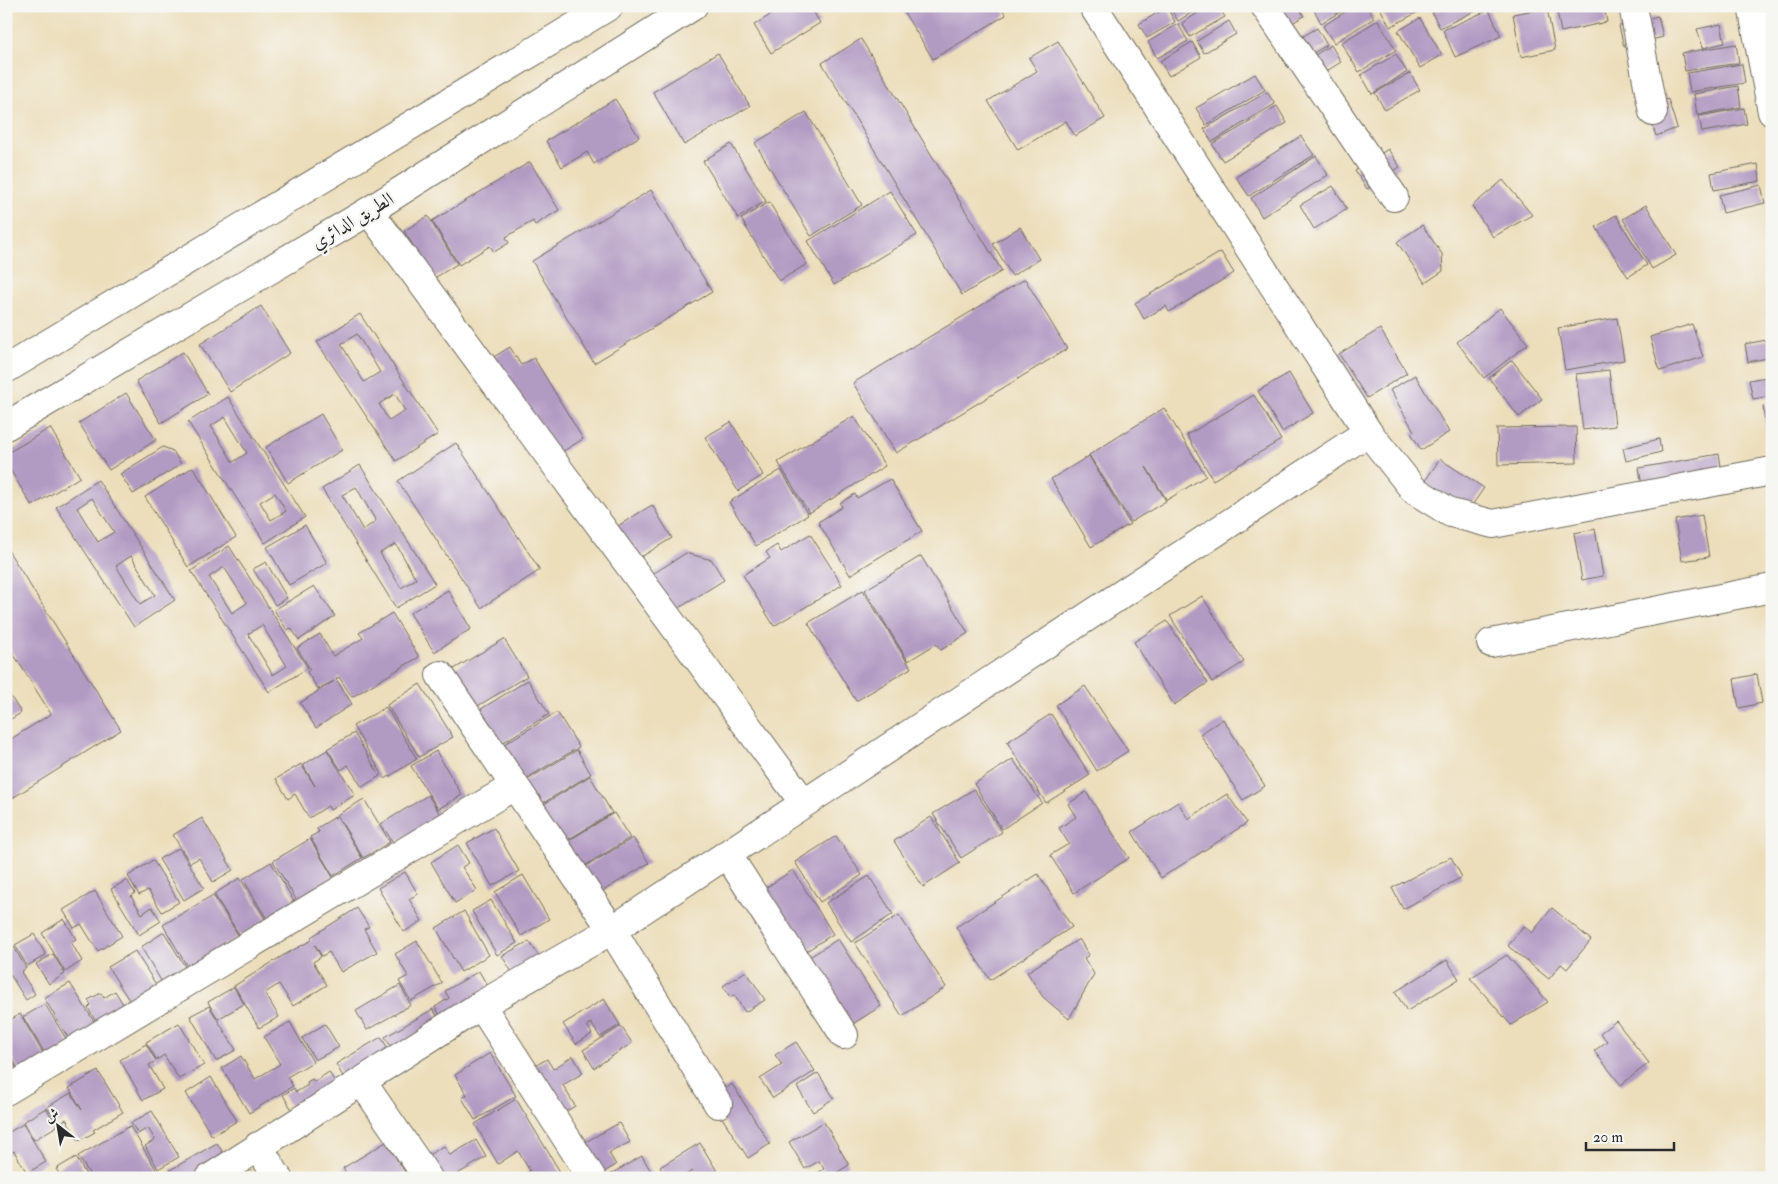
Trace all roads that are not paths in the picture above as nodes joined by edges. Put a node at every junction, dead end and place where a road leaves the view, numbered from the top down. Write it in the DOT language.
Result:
graph roads {
  1 [pos="609,6"];
  2 [pos="693,6"];
  3 [pos="1093,6"];
  4 [pos="1265,6"];
  5 [pos="1633,6"];
  6 [pos="1752,6"];
  7 [pos="1653,112"];
  8 [pos="1772,112"];
  9 [pos="1394,197"];
  10 [pos="369,211"];
  11 [pos="6,369"];
  12 [pos="6,426"];
  13 [pos="1368,432"];
  14 [pos="1772,471"];
  15 [pos="1772,588"];
  16 [pos="1491,643"];
  17 [pos="440,675"];
  18 [pos="514,786"];
  19 [pos="804,804"];
  20 [pos="727,854"];
  21 [pos="612,930"];
  22 [pos="482,1005"];
  23 [pos="844,1035"];
  24 [pos="362,1082"];
  25 [pos="6,1091"];
  26 [pos="718,1104"];
  27 [pos="258,1146"];
  28 [pos="210,1178"];
  29 [pos="278,1178"];
  30 [pos="428,1178"];
  31 [pos="592,1178"];
  1 -- 11 [label="street"];
  2 -- 10 [label="street, الطريق الدائري"];
  3 -- 13 [label="street"];
  4 -- 9 [label="street"];
  5 -- 7 [label="street"];
  6 -- 8 [label="street"];
  10 -- 12 [label="street, الطريق الدائري"];
  10 -- 19 [label="street"];
  13 -- 14 [label="street"];
  13 -- 19 [label="street"];
  15 -- 16 [label="street"];
  17 -- 18 [label="street"];
  18 -- 21 [label="street"];
  18 -- 25 [label="street"];
  19 -- 20 [label="street"];
  20 -- 21 [label="street"];
  20 -- 23 [label="street"];
  21 -- 22 [label="street"];
  21 -- 26 [label="street"];
  22 -- 24 [label="street"];
  22 -- 31 [label="street"];
  24 -- 27 [label="street"];
  24 -- 30 [label="street"];
  27 -- 28 [label="street"];
  27 -- 29 [label="street"];
}
